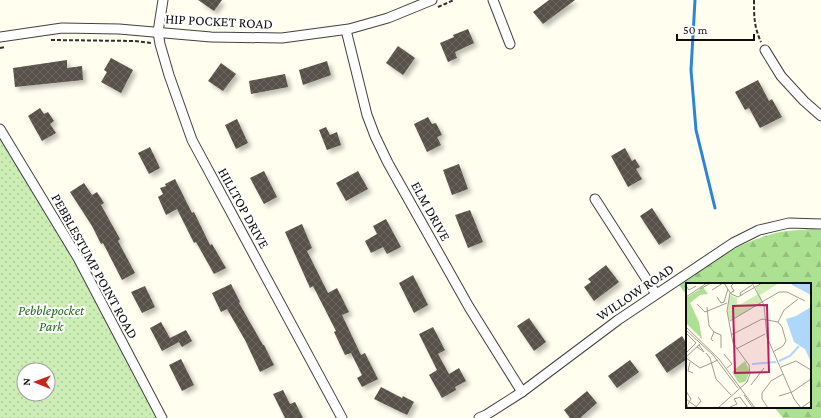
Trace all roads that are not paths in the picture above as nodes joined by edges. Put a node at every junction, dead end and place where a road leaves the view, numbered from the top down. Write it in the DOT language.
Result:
graph roads {
  1 [pos="163,0"];
  2 [pos="432,0"];
  3 [pos="493,0"];
  4 [pos="346,30"];
  5 [pos="158,32"];
  6 [pos="0,37"];
  7 [pos="510,44"];
  8 [pos="765,50"];
  9 [pos="821,116"];
  10 [pos="0,129"];
  11 [pos="595,199"];
  12 [pos="821,224"];
  13 [pos="656,294"];
  14 [pos="522,392"];
  15 [pos="162,418"];
  16 [pos="342,418"];
  17 [pos="479,418"];
  1 -- 5 [label="street, HILLTOP DRIVE"];
  2 -- 4 [label="street, HIP POCKET ROAD"];
  3 -- 7 [label="street"];
  4 -- 5 [label="street, HIP POCKET ROAD"];
  4 -- 14 [label="street, ELM DRIVE"];
  5 -- 6 [label="street, HIP POCKET ROAD"];
  5 -- 16 [label="street, HILLTOP DRIVE"];
  8 -- 9 [label="street"];
  10 -- 15 [label="street, PEBBLESTUMP POINT ROAD"];
  11 -- 13 [label="street"];
  12 -- 13 [label="street, WILLOW ROAD"];
  13 -- 14 [label="street, WILLOW ROAD"];
  14 -- 17 [label="street, WILLOW ROAD"];
}
